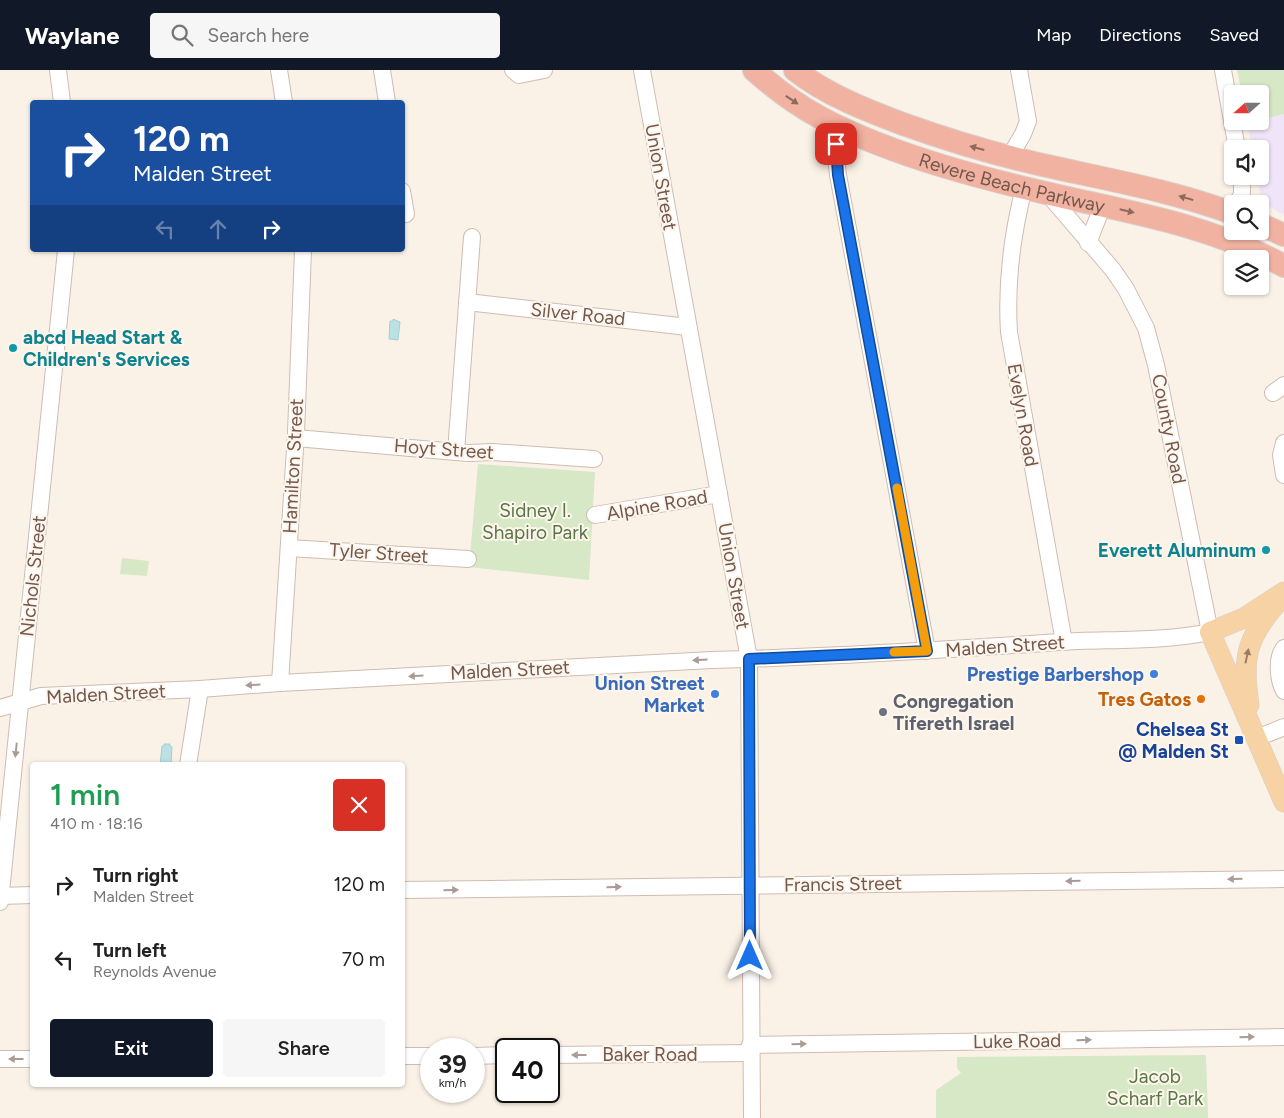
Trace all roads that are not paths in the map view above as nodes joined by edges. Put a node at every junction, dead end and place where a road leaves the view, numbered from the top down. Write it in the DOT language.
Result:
graph roads {
  1 [pos="58,70"];
  2 [pos="279,70"];
  3 [pos="382,70"];
  4 [pos="513,70"];
  5 [pos="544,70"];
  6 [pos="642,70"];
  7 [pos="754,70"];
  8 [pos="795,70"];
  9 [pos="1019,70"];
  10 [pos="1223,70"];
  11 [pos="62,100"];
  12 [pos="284,100"];
  13 [pos="387,100"];
  14 [pos="840,127"];
  15 [pos="1235,140"];
  16 [pos="1010,156"];
  17 [pos="1024,188"];
  18 [pos="1047,193"];
  19 [pos="1103,206"];
  20 [pos="1224,206"];
  21 [pos="405,208"];
  22 [pos="406,214"];
  23 [pos="1269,228"];
  24 [pos="1284,235"];
  25 [pos="472,237"];
  26 [pos="1088,243"];
  27 [pos="66,252"];
  28 [pos="304,252"];
  29 [pos="1284,266"];
  30 [pos="467,302"];
  31 [pos="688,327"];
  32 [pos="296,438"];
  33 [pos="1284,443"];
  34 [pos="456,452"];
  35 [pos="594,459"];
  36 [pos="1284,475"];
  37 [pos="719,494"];
  38 [pos="595,515"];
  39 [pos="289,548"];
  40 [pos="468,559"];
  41 [pos="1284,594"];
  42 [pos="1210,632"];
  43 [pos="1064,642"];
  44 [pos="1284,648"];
  45 [pos="927,651"];
  46 [pos="749,659"];
  47 [pos="280,683"];
  48 [pos="200,689"];
  49 [pos="1284,691"];
  50 [pos="21,702"];
  51 [pos="0,708"];
  52 [pos="1284,727"];
  53 [pos="1257,738"];
  54 [pos="188,762"];
  55 [pos="1282,792"];
  56 [pos="1284,879"];
  57 [pos="749,885"];
  58 [pos="405,890"];
  59 [pos="30,895"];
  60 [pos="1,896"];
  61 [pos="0,902"];
  62 [pos="1284,1037"];
  63 [pos="751,1049"];
  64 [pos="560,1055"];
  65 [pos="405,1056"];
  66 [pos="420,1056"];
  67 [pos="0,1059"];
  68 [pos="30,1059"];
  69 [pos="752,1118"];
  1 -- 11 [label="street"];
  2 -- 12 [label="street"];
  3 -- 13 [label="street"];
  4 -- 5 [label="street"];
  6 -- 31 [label="street, Union Street"];
  7 -- 14 [label="highway, Revere Beach Parkway, one-way"];
  16 -- 8 [label="highway, Revere Beach Parkway, one-way"];
  9 -- 16 [label="street"];
  10 -- 15 [label="street"];
  14 -- 17 [label="highway, Revere Beach Parkway"];
  14 -- 45 [label="street"];
  20 -- 16 [label="highway, Revere Beach Parkway, one-way"];
  17 -- 18 [label="highway, Revere Beach Parkway"];
  17 -- 43 [label="street, Evelyn Road"];
  18 -- 19 [label="highway, Revere Beach Parkway"];
  18 -- 26 [label="street, County Road"];
  19 -- 26 [label="street"];
  19 -- 29 [label="highway, Revere Beach Parkway, one-way"];
  21 -- 22 [label="street"];
  23 -- 24 [label="highway"];
  25 -- 30 [label="street"];
  26 -- 42 [label="street, County Road"];
  27 -- 50 [label="street, Nichols Street"];
  28 -- 32 [label="street, Hamilton Street"];
  30 -- 31 [label="street, Silver Road"];
  30 -- 34 [label="street"];
  31 -- 37 [label="street, Union Street"];
  32 -- 34 [label="street, Hoyt Street"];
  32 -- 39 [label="street, Hamilton Street"];
  33 -- 36 [label="street"];
  34 -- 35 [label="street, Hoyt Street"];
  37 -- 38 [label="street, Alpine Road"];
  37 -- 46 [label="street, Union Street"];
  39 -- 40 [label="street, Tyler Street"];
  39 -- 47 [label="street, Hamilton Street"];
  41 -- 42 [label="main road"];
  53 -- 41 [label="main road, one-way"];
  42 -- 43 [label="street, Malden Street"];
  42 -- 53 [label="main road"];
  43 -- 45 [label="street, Malden Street"];
  44 -- 49 [label="street"];
  45 -- 46 [label="street, Malden Street"];
  46 -- 47 [label="street, Malden Street, one-way"];
  46 -- 57 [label="street, Union Street"];
  47 -- 48 [label="street, Malden Street, one-way"];
  48 -- 50 [label="street, Malden Street"];
  48 -- 54 [label="street"];
  50 -- 51 [label="street, Malden Street"];
  50 -- 60 [label="street, Nichols Street, one-way"];
  52 -- 53 [label="street"];
  53 -- 55 [label="main road"];
  56 -- 57 [label="street, Francis Street, one-way"];
  58 -- 57 [label="street, Francis Street, one-way"];
  57 -- 63 [label="street, Union Street"];
  59 -- 60 [label="street"];
  60 -- 61 [label="street, Nichols Street"];
  63 -- 62 [label="street, Luke Road, one-way"];
  63 -- 64 [label="street, Baker Road, one-way"];
  63 -- 69 [label="street, Union Street"];
  65 -- 66 [label="street"];
  68 -- 67 [label="street, one-way"];
}
